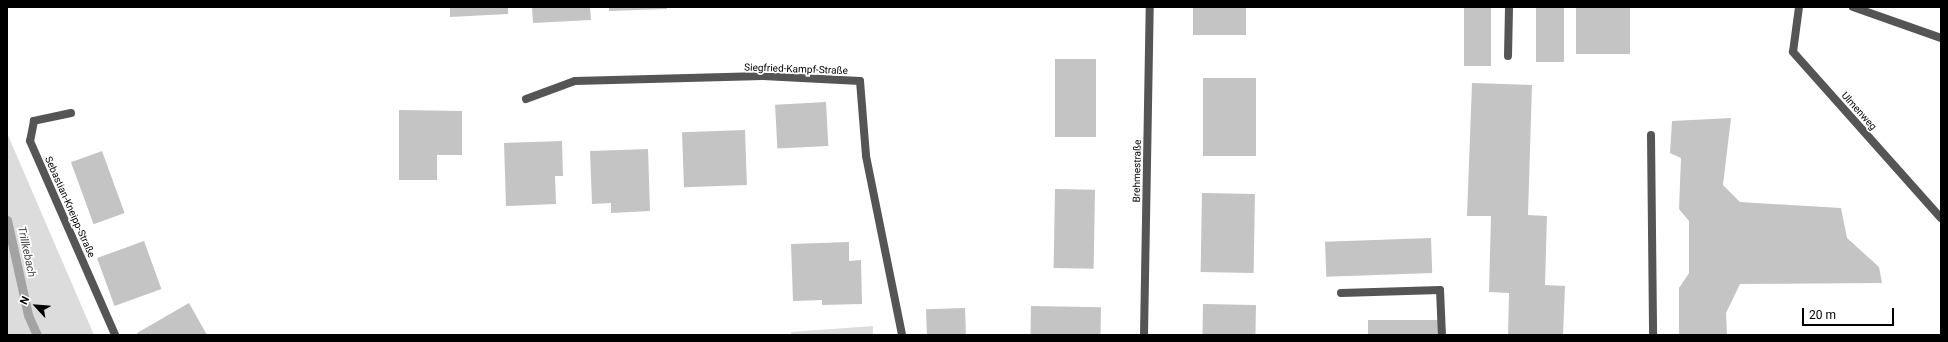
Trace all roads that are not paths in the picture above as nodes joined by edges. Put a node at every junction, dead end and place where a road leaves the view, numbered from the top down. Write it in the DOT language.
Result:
graph roads {
  1 [pos="1150,7"];
  2 [pos="1509,7"];
  3 [pos="1799,7"];
  4 [pos="1853,7"];
  5 [pos="1941,38"];
  6 [pos="1508,56"];
  7 [pos="526,99"];
  8 [pos="71,113"];
  9 [pos="1651,135"];
  10 [pos="1941,218"];
  11 [pos="1341,293"];
  12 [pos="116,335"];
  13 [pos="902,335"];
  14 [pos="1144,335"];
  15 [pos="1442,335"];
  16 [pos="1653,335"];
  1 -- 14 [label="street, Brehmestraße"];
  2 -- 6 [label="street"];
  3 -- 10 [label="street, Ulmenweg"];
  4 -- 5 [label="street"];
  7 -- 13 [label="street, Siegfried-Kampf-Straße"];
  8 -- 12 [label="street, Sebastian-Kneipp-Straße"];
  9 -- 16 [label="street"];
  11 -- 15 [label="street"];
}
